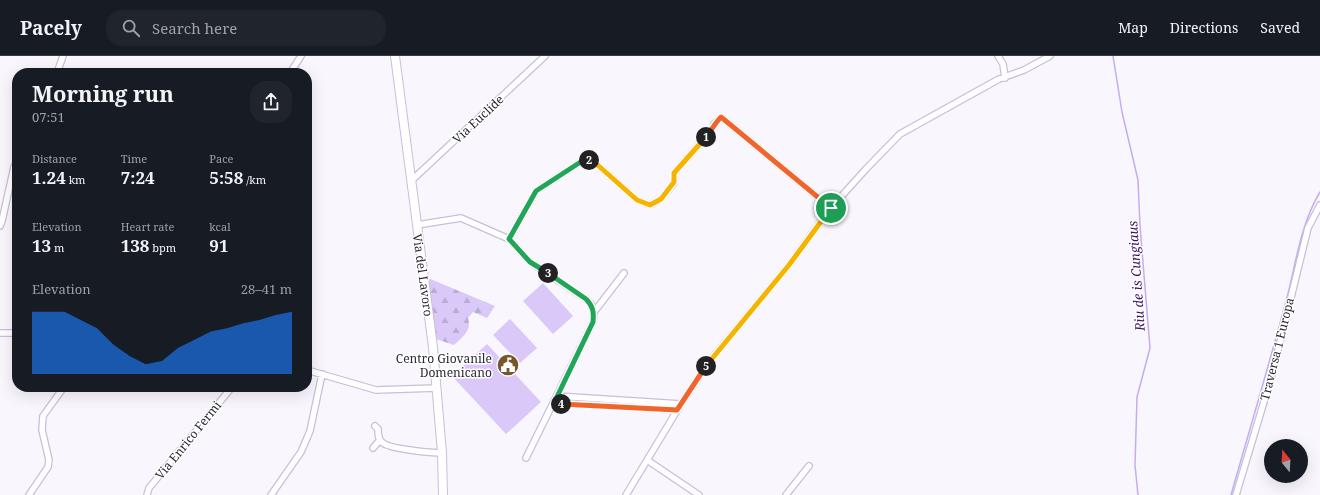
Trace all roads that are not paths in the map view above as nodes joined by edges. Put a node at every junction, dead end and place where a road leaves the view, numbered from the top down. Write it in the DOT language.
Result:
graph roads {
  1 [pos="63,56"];
  2 [pos="301,56"];
  3 [pos="395,56"];
  4 [pos="545,56"];
  5 [pos="998,56"];
  6 [pos="1050,56"];
  7 [pos="59,68"];
  8 [pos="293,68"];
  9 [pos="1005,78"];
  10 [pos="12,175"];
  11 [pos="411,181"];
  12 [pos="1320,205"];
  13 [pos="831,208"];
  14 [pos="416,225"];
  15 [pos="0,226"];
  16 [pos="509,239"];
  17 [pos="624,273"];
  18 [pos="594,312"];
  19 [pos="0,333"];
  20 [pos="12,333"];
  21 [pos="312,371"];
  22 [pos="322,374"];
  23 [pos="437,388"];
  24 [pos="60,392"];
  25 [pos="228,392"];
  26 [pos="557,396"];
  27 [pos="617,400"];
  28 [pos="554,403"];
  29 [pos="681,404"];
  30 [pos="616,406"];
  31 [pos="677,410"];
  32 [pos="375,426"];
  33 [pos="380,440"];
  34 [pos="373,448"];
  35 [pos="442,453"];
  36 [pos="526,458"];
  37 [pos="647,460"];
  38 [pos="809,466"];
  39 [pos="29,495"];
  40 [pos="147,495"];
  41 [pos="271,495"];
  42 [pos="443,495"];
  43 [pos="626,495"];
  44 [pos="700,495"];
  45 [pos="786,495"];
  46 [pos="1236,495"];
  1 -- 7 [label="street"];
  2 -- 8 [label="street"];
  3 -- 11 [label="main road, Via del Lavoro"];
  4 -- 11 [label="street, Via Euclide"];
  5 -- 9 [label="street"];
  6 -- 9 [label="street"];
  9 -- 13 [label="street"];
  10 -- 15 [label="street"];
  11 -- 14 [label="main road, Via del Lavoro"];
  12 -- 46 [label="street, Traversa 1 Europa"];
  13 -- 16 [label="street"];
  13 -- 29 [label="street"];
  14 -- 16 [label="street"];
  14 -- 23 [label="main road, Via del Lavoro"];
  16 -- 18 [label="street"];
  17 -- 18 [label="street"];
  18 -- 26 [label="street"];
  19 -- 20 [label="street"];
  21 -- 22 [label="street"];
  22 -- 23 [label="street"];
  22 -- 41 [label="street"];
  23 -- 35 [label="main road, Via del Lavoro"];
  24 -- 39 [label="street"];
  25 -- 40 [label="street, Via Enrico Fermi"];
  26 -- 27 [label="street"];
  26 -- 28 [label="street"];
  27 -- 29 [label="street"];
  27 -- 30 [label="street"];
  28 -- 30 [label="street"];
  28 -- 36 [label="street"];
  29 -- 31 [label="street"];
  30 -- 31 [label="street"];
  31 -- 37 [label="street"];
  32 -- 33 [label="street"];
  33 -- 34 [label="street"];
  33 -- 35 [label="street"];
  35 -- 42 [label="main road, Via del Lavoro"];
  37 -- 43 [label="street"];
  37 -- 44 [label="street"];
  38 -- 45 [label="street"];
}
